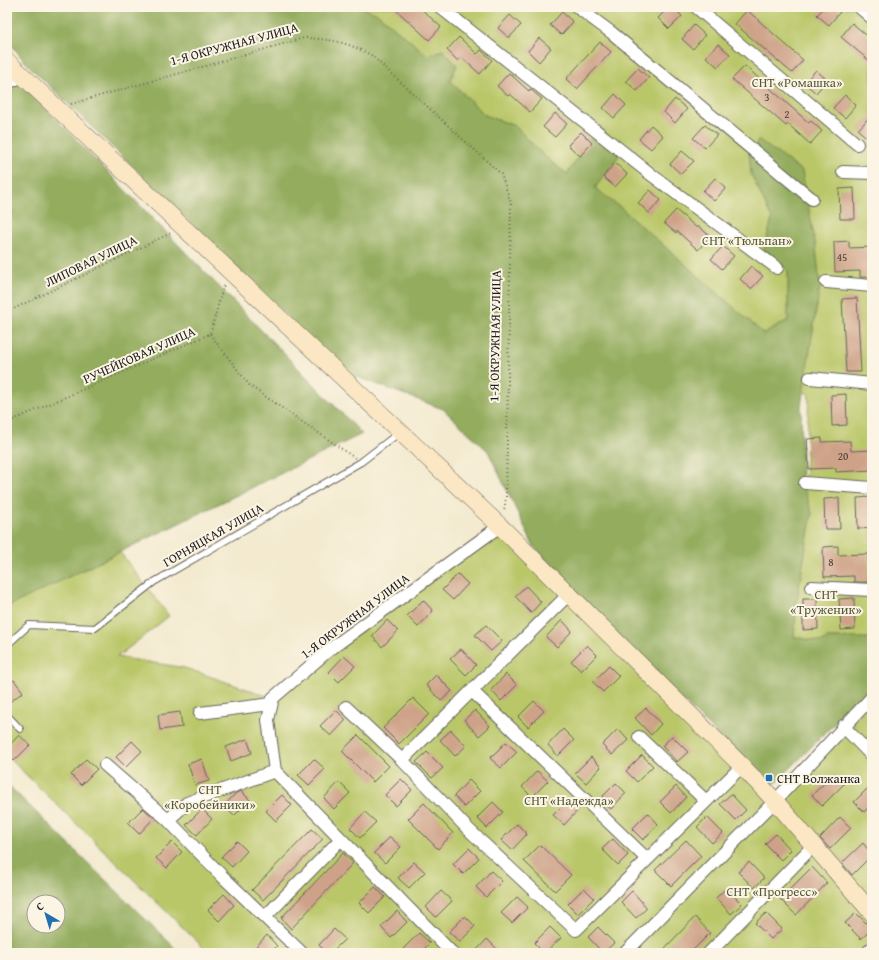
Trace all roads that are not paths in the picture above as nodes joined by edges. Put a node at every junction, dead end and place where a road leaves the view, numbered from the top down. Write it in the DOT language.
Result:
graph roads {
  1 [pos="440,7"];
  2 [pos="577,7"];
  3 [pos="696,7"];
  4 [pos="859,7"];
  5 [pos="872,18"];
  6 [pos="7,61"];
  7 [pos="23,76"];
  8 [pos="7,83"];
  9 [pos="857,144"];
  10 [pos="843,172"];
  11 [pos="872,173"];
  12 [pos="812,199"];
  13 [pos="777,268"];
  14 [pos="826,282"];
  15 [pos="872,286"];
  16 [pos="810,378"];
  17 [pos="872,384"];
  18 [pos="401,431"];
  19 [pos="806,483"];
  20 [pos="872,488"];
  21 [pos="500,526"];
  22 [pos="811,587"];
  23 [pos="872,590"];
  24 [pos="569,594"];
  25 [pos="7,644"];
  26 [pos="472,691"];
  27 [pos="872,697"];
  28 [pos="271,704"];
  29 [pos="346,707"];
  30 [pos="200,712"];
  31 [pos="7,714"];
  32 [pos="843,726"];
  33 [pos="20,729"];
  34 [pos="639,737"];
  35 [pos="872,756"];
  36 [pos="402,760"];
  37 [pos="105,765"];
  38 [pos="742,766"];
  39 [pos="275,771"];
  40 [pos="706,801"];
  41 [pos="775,801"];
  42 [pos="168,820"];
  43 [pos="341,839"];
  44 [pos="814,845"];
  45 [pos="647,859"];
  46 [pos="872,913"];
  47 [pos="265,917"];
  48 [pos="872,948"];
  49 [pos="302,953"];
  50 [pos="452,953"];
  51 [pos="625,953"];
  52 [pos="709,953"];
  53 [pos="867,953"];
  1 -- 13 [label="street"];
  2 -- 12 [label="street"];
  3 -- 9 [label="street"];
  4 -- 5 [label="street"];
  6 -- 7 [label="street"];
  7 -- 8 [label="street"];
  7 -- 18 [label="street"];
  10 -- 11 [label="street"];
  14 -- 15 [label="street"];
  16 -- 17 [label="street"];
  18 -- 21 [label="street"];
  18 -- 25 [label="lane, ГОРНЯЦКАЯ УЛИЦА"];
  19 -- 20 [label="street"];
  21 -- 24 [label="street"];
  21 -- 28 [label="street, 1-Я ОКРУЖНАЯ УЛИЦА"];
  22 -- 23 [label="street"];
  24 -- 26 [label="street"];
  24 -- 38 [label="street"];
  26 -- 36 [label="street"];
  26 -- 45 [label="street"];
  27 -- 32 [label="street"];
  28 -- 30 [label="street"];
  28 -- 39 [label="street"];
  29 -- 36 [label="street"];
  31 -- 33 [label="lane"];
  32 -- 35 [label="street"];
  32 -- 41 [label="street"];
  34 -- 40 [label="street"];
  36 -- 45 [label="street"];
  37 -- 42 [label="street"];
  38 -- 40 [label="street"];
  38 -- 41 [label="street"];
  39 -- 42 [label="street"];
  39 -- 43 [label="street"];
  40 -- 45 [label="street"];
  41 -- 44 [label="street"];
  41 -- 51 [label="street"];
  42 -- 47 [label="street"];
  43 -- 47 [label="street"];
  43 -- 50 [label="street"];
  44 -- 46 [label="street"];
  44 -- 52 [label="street"];
  47 -- 49 [label="street"];
  48 -- 53 [label="street"];
}
